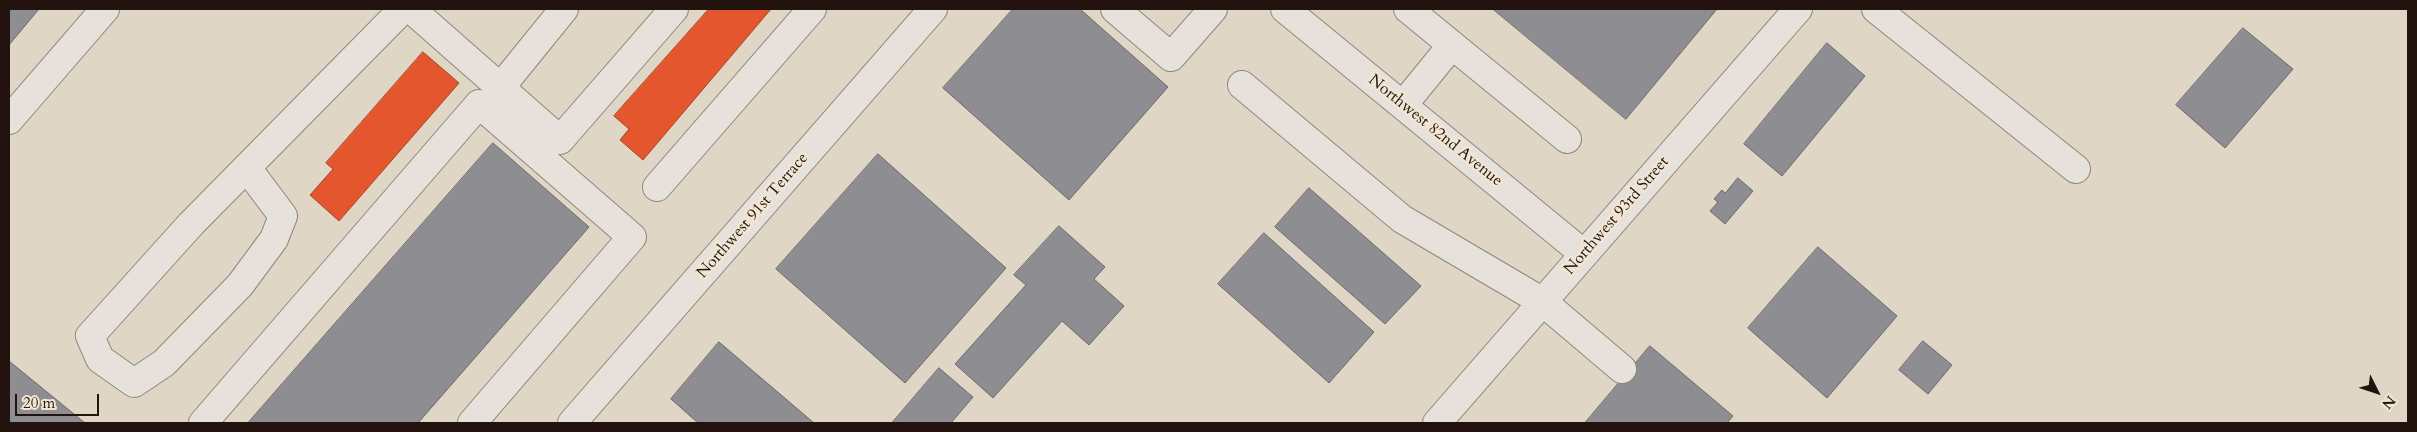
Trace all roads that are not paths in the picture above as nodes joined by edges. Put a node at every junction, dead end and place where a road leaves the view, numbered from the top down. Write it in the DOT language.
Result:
graph roads {
  1 [pos="105,9"];
  2 [pos="403,9"];
  3 [pos="411,9"];
  4 [pos="564,9"];
  5 [pos="674,9"];
  6 [pos="812,9"];
  7 [pos="933,9"];
  8 [pos="1115,9"];
  9 [pos="1213,9"];
  10 [pos="1285,9"];
  11 [pos="1408,9"];
  12 [pos="1798,9"];
  13 [pos="1876,9"];
  14 [pos="1452,45"];
  15 [pos="1242,85"];
  16 [pos="500,88"];
  17 [pos="1403,105"];
  18 [pos="9,120"];
  19 [pos="1567,139"];
  20 [pos="247,168"];
  21 [pos="2076,169"];
  22 [pos="658,187"];
  23 [pos="1584,254"];
  24 [pos="1543,302"];
  25 [pos="1622,369"];
  26 [pos="585,419"];
  27 [pos="203,423"];
  28 [pos="472,423"];
  29 [pos="1437,423"];
  1 -- 18 [label="street"];
  2 -- 20 [label="street"];
  3 -- 16 [label="street"];
  4 -- 16 [label="street"];
  5 -- 16 [label="street"];
  6 -- 22 [label="street"];
  7 -- 26 [label="street, Northwest 91st Terrace"];
  8 -- 9 [label="street"];
  10 -- 17 [label="street, Northwest 82nd Avenue"];
  11 -- 14 [label="street"];
  12 -- 23 [label="street, Northwest 93rd Street"];
  13 -- 21 [label="street"];
  14 -- 17 [label="street"];
  14 -- 19 [label="street"];
  15 -- 24 [label="street"];
  17 -- 23 [label="street, Northwest 82nd Avenue"];
  20 -- 20 [label="street"];
  23 -- 24 [label="street, Northwest 93rd Street"];
  24 -- 25 [label="street"];
  24 -- 29 [label="street, Northwest 93rd Street"];
  27 -- 28 [label="street"];
}
